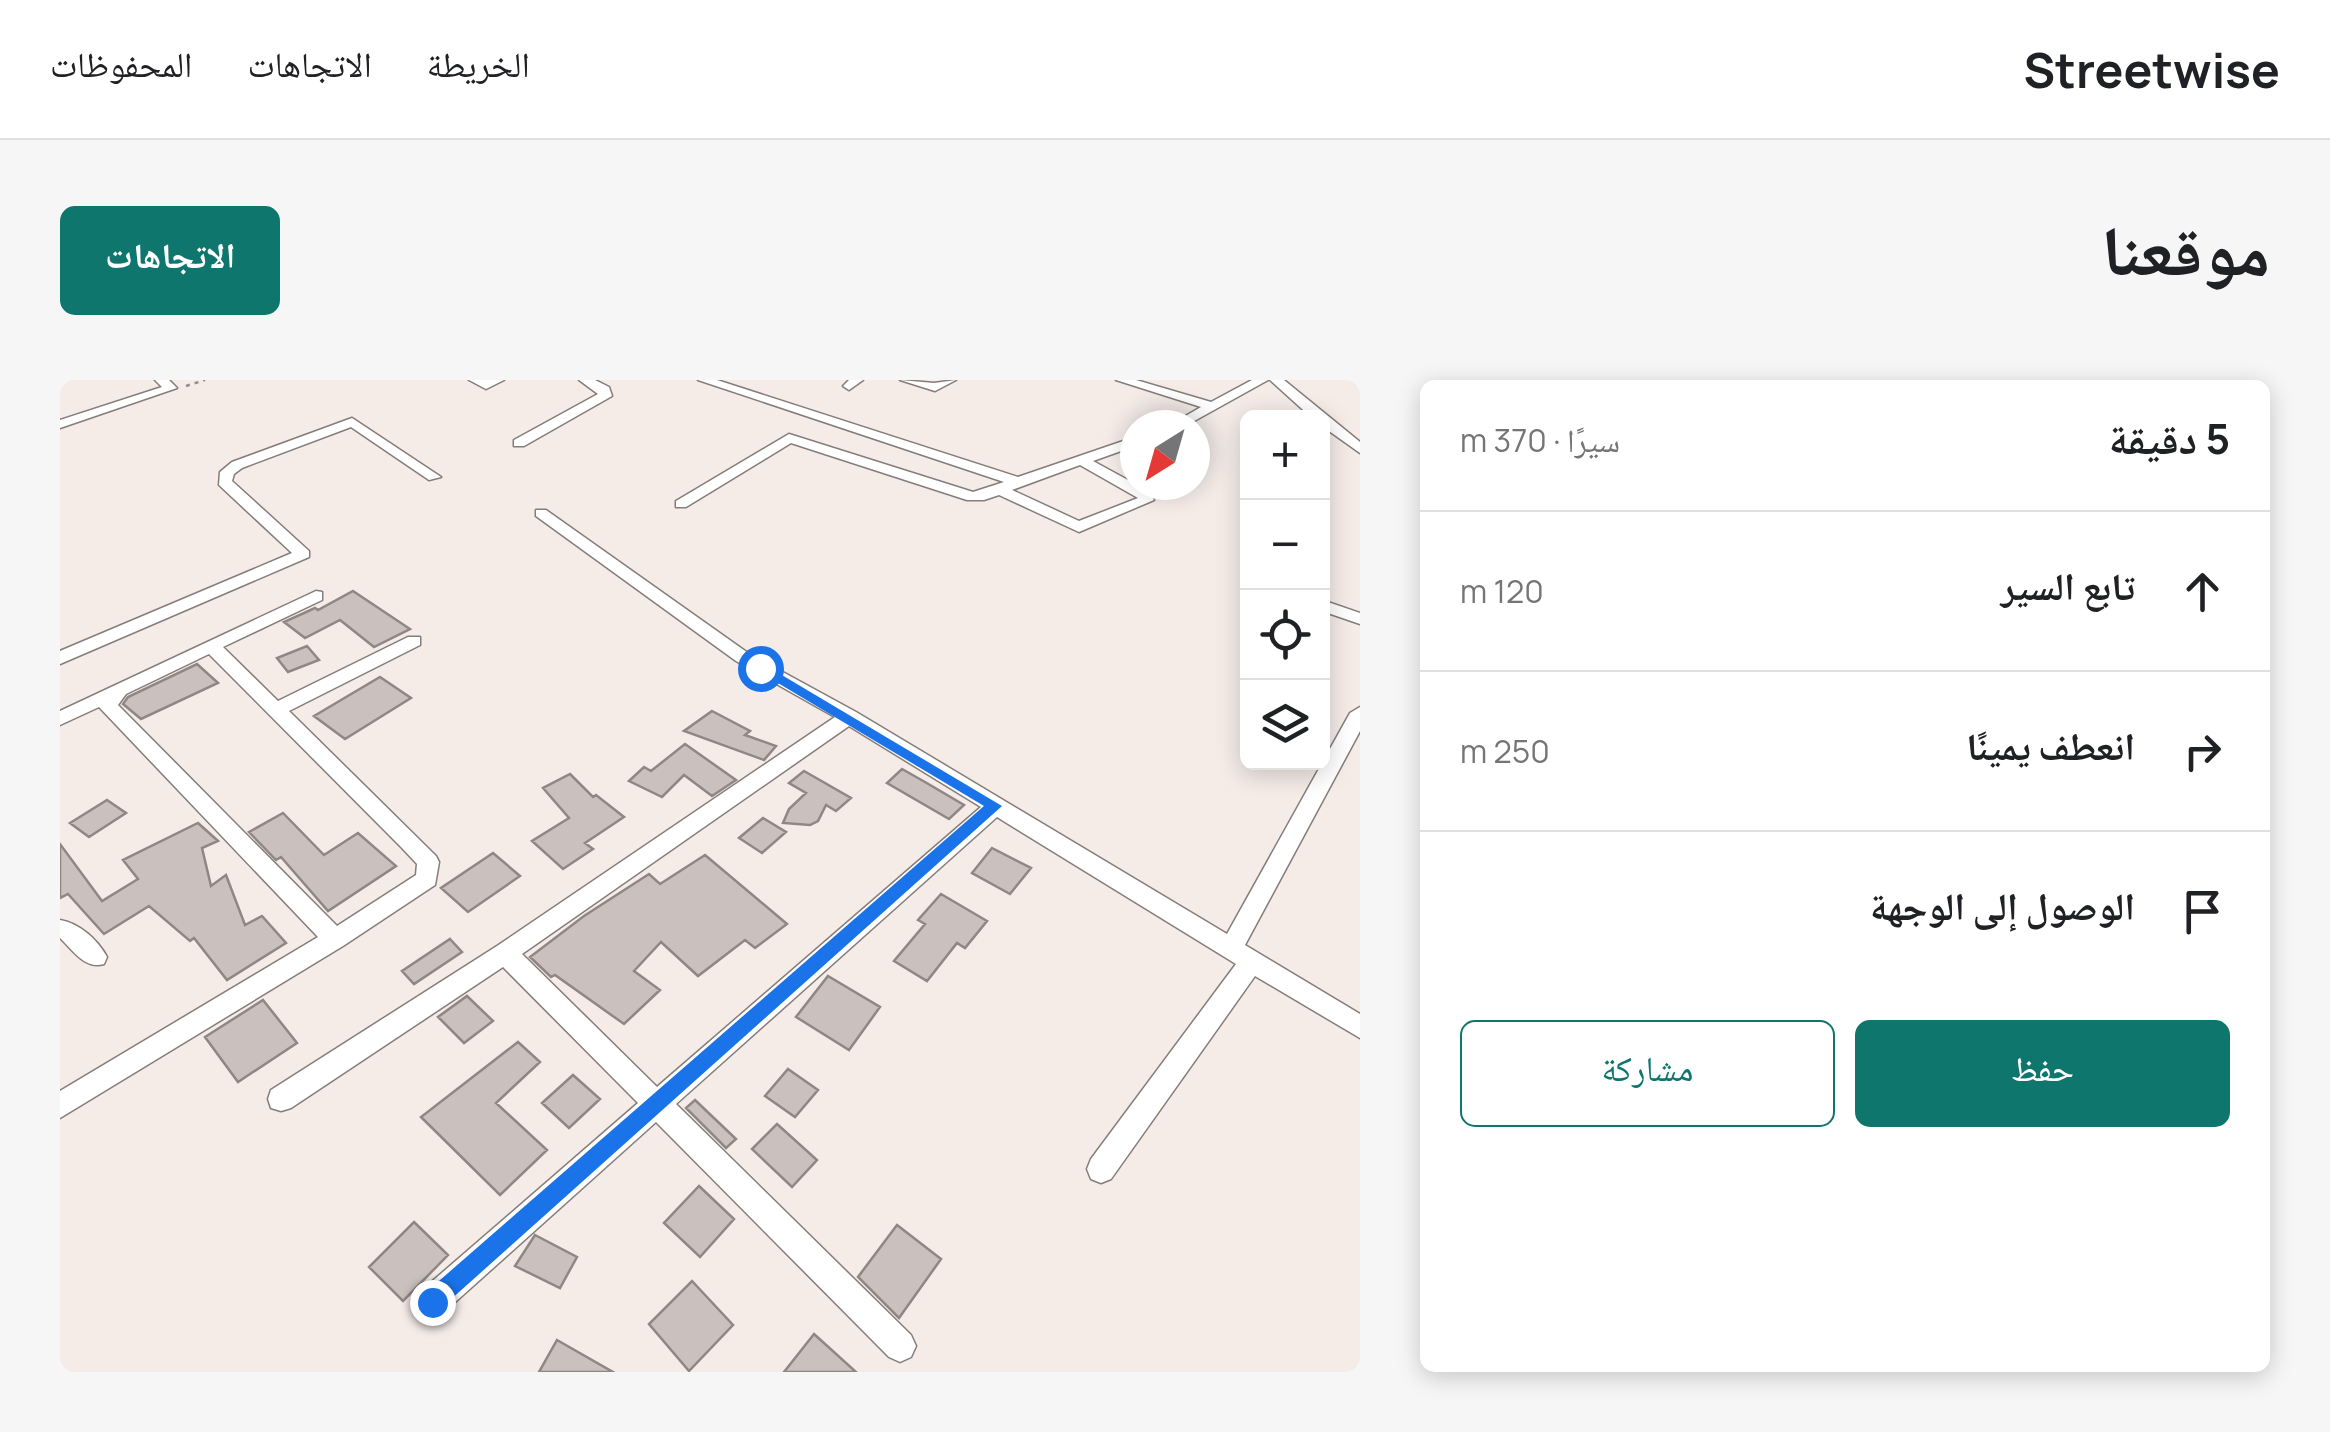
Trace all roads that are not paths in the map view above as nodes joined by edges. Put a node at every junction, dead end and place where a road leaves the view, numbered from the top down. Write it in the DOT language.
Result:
graph roads {
  1 [pos="475,380"];
  2 [pos="498,380"];
  3 [pos="585,380"];
  4 [pos="704,380"];
  5 [pos="906,380"];
  6 [pos="950,380"];
  7 [pos="1122,380"];
  8 [pos="1262,380"];
  9 [pos="1276,380"];
  10 [pos="166,384"];
  11 [pos="1214,407"];
  12 [pos="1208,410"];
  13 [pos="1312,410"];
  14 [pos="60,424"];
  15 [pos="1330,425"];
  16 [pos="520,444"];
  17 [pos="1120,446"];
  18 [pos="1360,449"];
  19 [pos="1081,460"];
  20 [pos="434,477"];
  21 [pos="1018,482"];
  22 [pos="1000,490"];
  23 [pos="681,504"];
  24 [pos="541,513"];
  25 [pos="316,596"];
  26 [pos="1330,608"];
  27 [pos="1360,618"];
  28 [pos="414,642"];
  29 [pos="211,646"];
  30 [pos="60,658"];
  31 [pos="119,690"];
  32 [pos="278,709"];
  33 [pos="1360,713"];
  34 [pos="848,717"];
  35 [pos="60,718"];
  36 [pos="995,806"];
  37 [pos="60,929"];
  38 [pos="335,940"];
  39 [pos="504,953"];
  40 [pos="1240,956"];
  41 [pos="95,957"];
  42 [pos="1360,1027"];
  43 [pos="281,1100"];
  44 [pos="658,1102"];
  45 [pos="60,1106"];
  46 [pos="1101,1169"];
  47 [pos="432,1302"];
  48 [pos="900,1346"];
  1 -- 2 [label="street"];
  3 -- 16 [label="street"];
  4 -- 21 [label="street"];
  5 -- 6 [label="street"];
  7 -- 11 [label="street"];
  8 -- 11 [label="street"];
  9 -- 13 [label="street"];
  10 -- 14 [label="street"];
  11 -- 12 [label="street"];
  15 -- 18 [label="street"];
  17 -- 19 [label="street"];
  19 -- 21 [label="street"];
  19 -- 22 [label="street"];
  20 -- 30 [label="street"];
  21 -- 22 [label="street"];
  22 -- 23 [label="street"];
  24 -- 34 [label="street"];
  25 -- 29 [label="street"];
  26 -- 27 [label="street"];
  28 -- 32 [label="street"];
  29 -- 31 [label="street"];
  29 -- 32 [label="street"];
  31 -- 35 [label="street"];
  31 -- 38 [label="street"];
  32 -- 38 [label="street"];
  33 -- 40 [label="street"];
  34 -- 36 [label="street"];
  34 -- 39 [label="street"];
  36 -- 40 [label="street"];
  36 -- 44 [label="street"];
  37 -- 41 [label="street"];
  38 -- 45 [label="street"];
  39 -- 43 [label="street"];
  39 -- 44 [label="street"];
  40 -- 42 [label="street"];
  40 -- 46 [label="street"];
  44 -- 47 [label="street"];
  44 -- 48 [label="street"];
}
